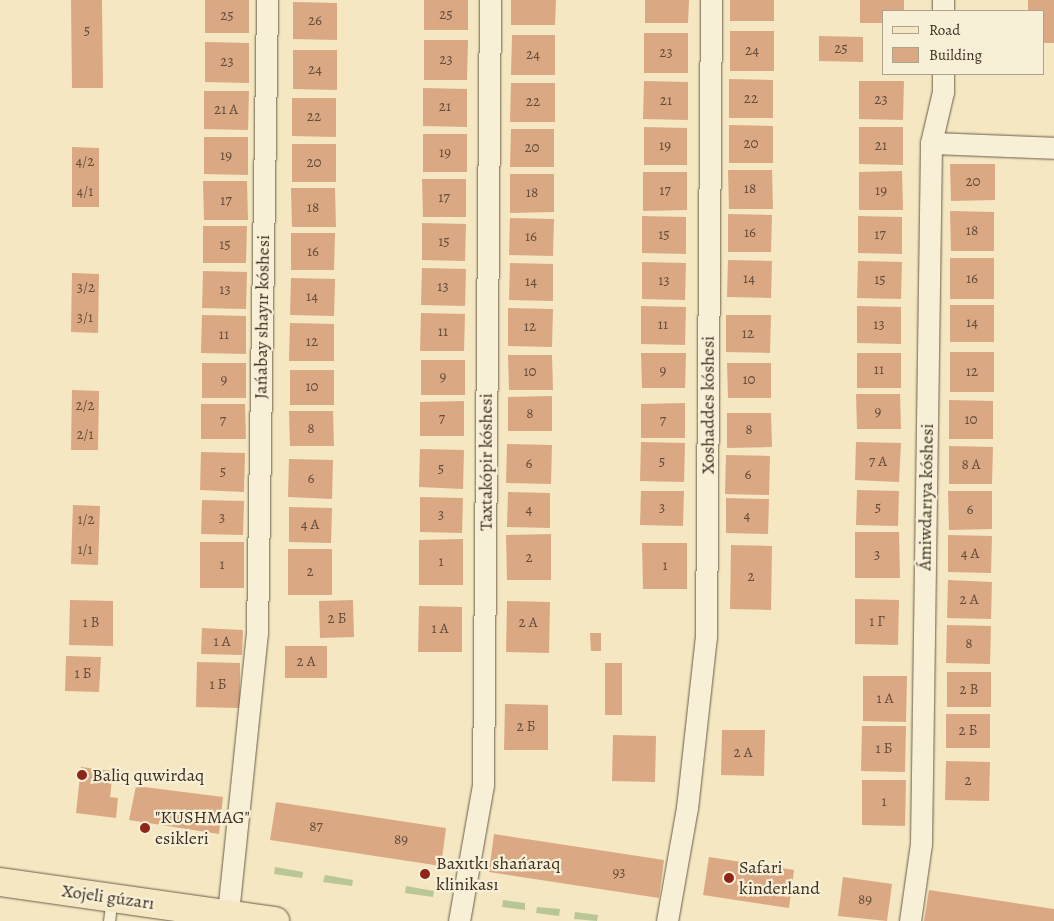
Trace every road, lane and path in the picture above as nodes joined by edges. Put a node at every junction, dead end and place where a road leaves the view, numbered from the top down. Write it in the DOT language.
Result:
graph roads {
  1 [pos="267,0"];
  2 [pos="490,0"];
  3 [pos="711,0"];
  4 [pos="943,75"];
  5 [pos="931,143"];
  6 [pos="1054,148"];
  7 [pos="0,882"];
  8 [pos="111,909"];
  9 [pos="228,913"];
  10 [pos="274,921"];
  11 [pos="459,921"];
  12 [pos="667,921"];
  13 [pos="910,921"];
  1 -- 9 [label="street, Jańabay shayır kóshesi"];
  2 -- 11 [label="street, Taxtakópir kóshesi"];
  3 -- 12 [label="street, Xoshaddes kóshesi"];
  4 -- 5 [label="street, Ámiwdarıya kóshesi"];
  5 -- 6 [label="street"];
  5 -- 13 [label="street, Ámiwdarıya kóshesi"];
  7 -- 8 [label="main road, Xojeli gúzarı"];
  8 -- 9 [label="main road, Xojeli gúzarı"];
  9 -- 10 [label="main road, Xojeli gúzarı"];
}
